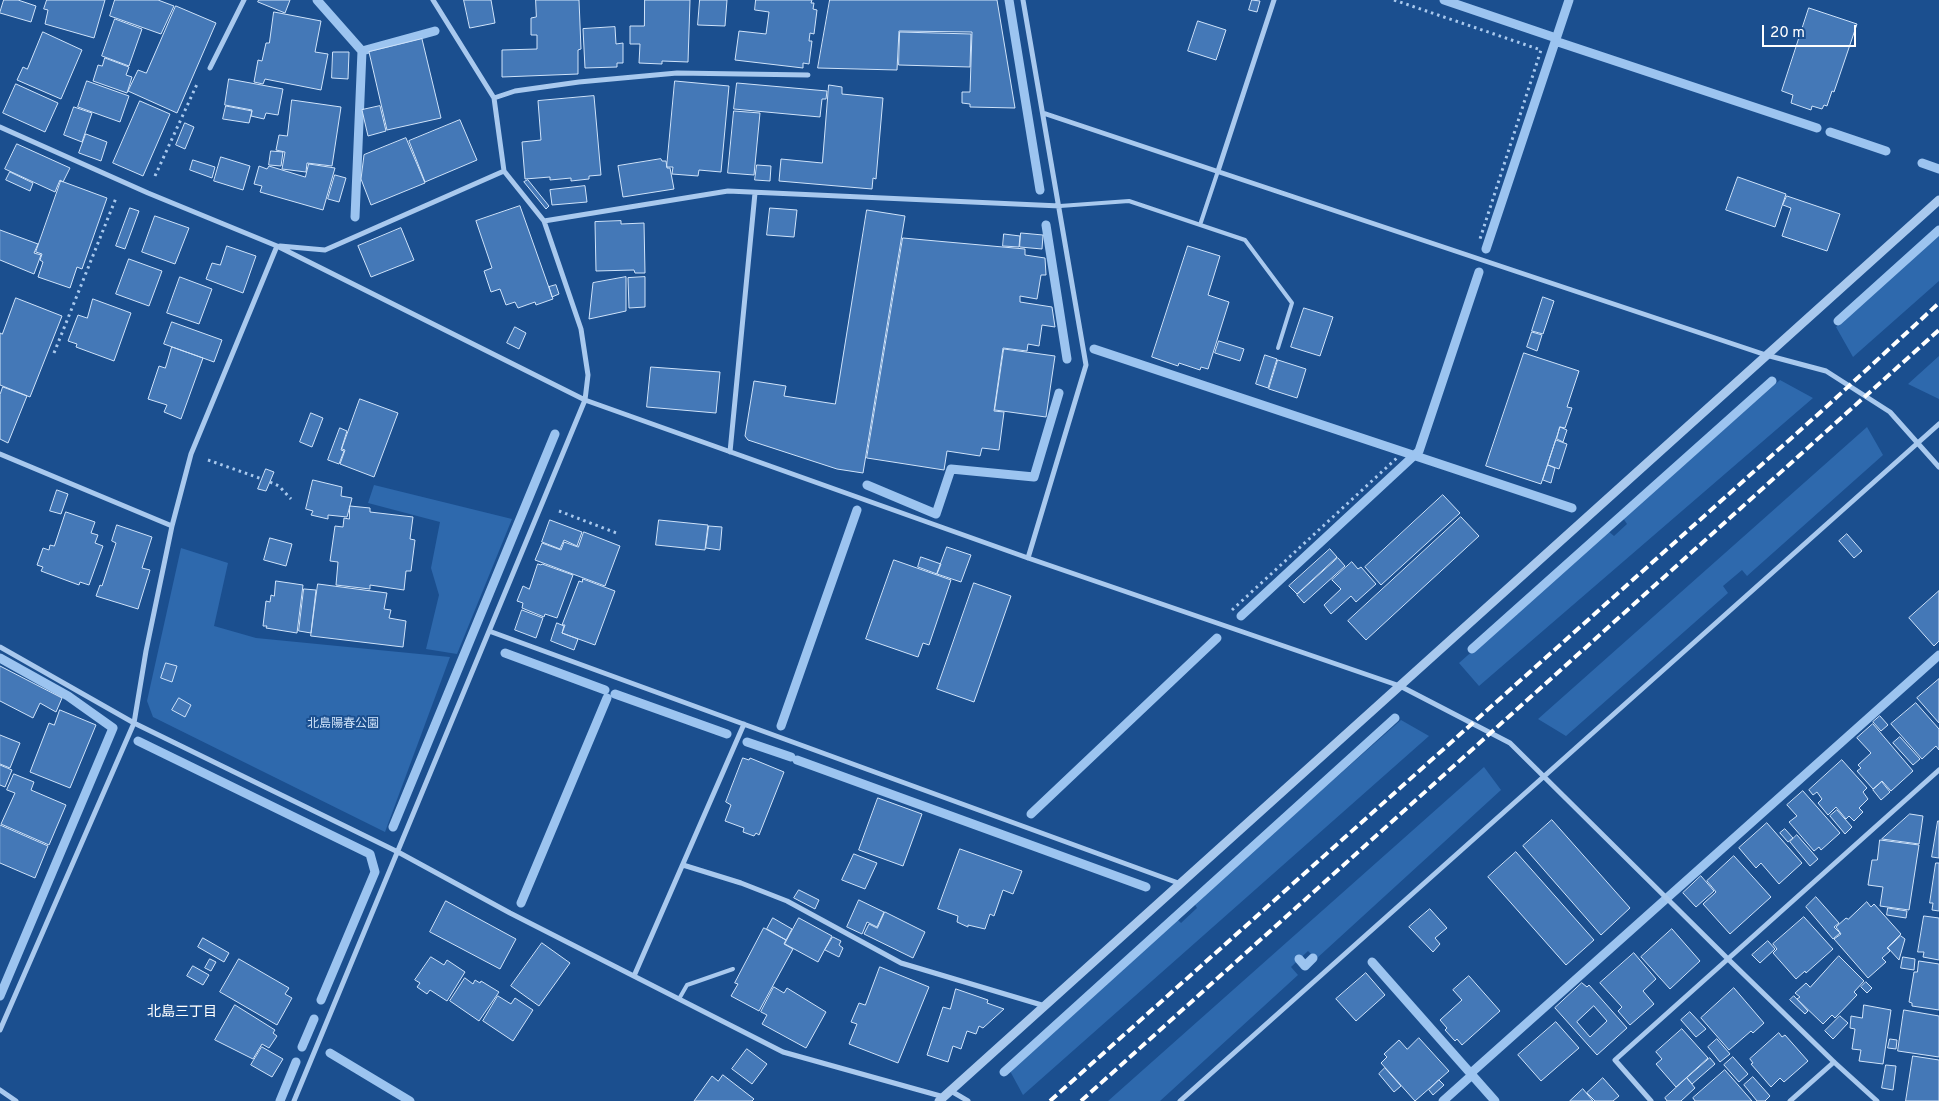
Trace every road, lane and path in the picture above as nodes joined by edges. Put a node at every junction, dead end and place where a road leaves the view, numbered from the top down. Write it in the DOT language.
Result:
graph roads {
  1 [pos="244,0"];
  2 [pos="433,0"];
  3 [pos="1023,0"];
  4 [pos="1274,0"];
  5 [pos="1394,0"];
  6 [pos="210,68"];
  7 [pos="808,75"];
  8 [pos="494,98"];
  9 [pos="1044,113"];
  10 [pos="0,128"];
  11 [pos="504,171"];
  12 [pos="1218,171"];
  13 [pos="123,182"];
  14 [pos="148,193"];
  15 [pos="755,193"];
  16 [pos="1939,200"];
  17 [pos="1060,206"];
  18 [pos="544,221"];
  19 [pos="1200,225"];
  20 [pos="277,246"];
  21 [pos="1474,257"];
  22 [pos="1278,348"];
  23 [pos="54,353"];
  24 [pos="1766,355"];
  25 [pos="585,400"];
  26 [pos="1939,424"];
  27 [pos="1917,443"];
  28 [pos="730,452"];
  29 [pos="0,454"];
  30 [pos="191,454"];
  31 [pos="1399,456"];
  32 [pos="1939,467"];
  33 [pos="262,480"];
  34 [pos="270,482"];
  35 [pos="291,499"];
  36 [pos="541,505"];
  37 [pos="172,526"];
  38 [pos="619,534"];
  39 [pos="1028,558"];
  40 [pos="1218,623"];
  41 [pos="489,631"];
  42 [pos="0,647"];
  43 [pos="1400,686"];
  44 [pos="134,723"];
  45 [pos="744,724"];
  46 [pos="1939,770"];
  47 [pos="1543,777"];
  48 [pos="398,852"];
  49 [pos="683,865"];
  50 [pos="1181,884"];
  51 [pos="1728,959"];
  52 [pos="733,969"];
  53 [pos="634,976"];
  54 [pos="680,999"];
  55 [pos="1045,1006"];
  56 [pos="0,1030"];
  57 [pos="1834,1062"];
  58 [pos="0,1090"];
  59 [pos="945,1096"];
  60 [pos="16,1101"];
  61 [pos="294,1101"];
  62 [pos="968,1101"];
  63 [pos="1180,1101"];
  64 [pos="1651,1101"];
  65 [pos="1790,1101"];
  66 [pos="1877,1101"];
  1 -- 6 [label="street"];
  2 -- 8 [label="street"];
  3 -- 9 [label="street"];
  4 -- 12 [label="street"];
  5 -- 21 [label="path"];
  6 -- 14 [label="path"];
  7 -- 8 [label="street"];
  8 -- 11 [label="street"];
  9 -- 12 [label="street"];
  9 -- 17 [label="street"];
  10 -- 13 [label="street"];
  11 -- 18 [label="street"];
  11 -- 20 [label="street"];
  12 -- 19 [label="lane"];
  12 -- 21 [label="street"];
  13 -- 14 [label="street"];
  13 -- 23 [label="path"];
  14 -- 20 [label="street"];
  15 -- 17 [label="street"];
  15 -- 18 [label="street"];
  15 -- 28 [label="street"];
  16 -- 24 [label="street"];
  17 -- 19 [label="lane"];
  17 -- 39 [label="street"];
  18 -- 25 [label="street"];
  19 -- 22 [label="lane"];
  20 -- 25 [label="street"];
  20 -- 30 [label="street"];
  21 -- 24 [label="street"];
  24 -- 27 [label="street"];
  24 -- 43 [label="street"];
  25 -- 28 [label="street"];
  25 -- 36 [label="street"];
  26 -- 27 [label="street"];
  27 -- 32 [label="street"];
  27 -- 47 [label="street"];
  28 -- 39 [label="street"];
  29 -- 37 [label="street"];
  30 -- 33 [label="path"];
  30 -- 37 [label="street"];
  31 -- 40 [label="path"];
  34 -- 35 [label="path"];
  36 -- 38 [label="path"];
  36 -- 41 [label="street"];
  37 -- 44 [label="street"];
  39 -- 40 [label="street"];
  40 -- 43 [label="street"];
  41 -- 45 [label="street"];
  41 -- 48 [label="street"];
  42 -- 44 [label="street"];
  43 -- 47 [label="street"];
  43 -- 50 [label="street"];
  44 -- 48 [label="street"];
  44 -- 56 [label="street"];
  45 -- 49 [label="street"];
  45 -- 50 [label="street"];
  46 -- 51 [label="street"];
  47 -- 51 [label="street"];
  47 -- 63 [label="street"];
  48 -- 53 [label="street"];
  48 -- 61 [label="street"];
  49 -- 53 [label="street"];
  49 -- 55 [label="street"];
  50 -- 55 [label="street"];
  51 -- 57 [label="street"];
  51 -- 64 [label="street"];
  52 -- 54 [label="lane"];
  53 -- 54 [label="street"];
  54 -- 59 [label="street"];
  55 -- 59 [label="street"];
  57 -- 65 [label="street"];
  57 -- 66 [label="street"];
  58 -- 60 [label="street"];
  59 -- 62 [label="street"];
}
